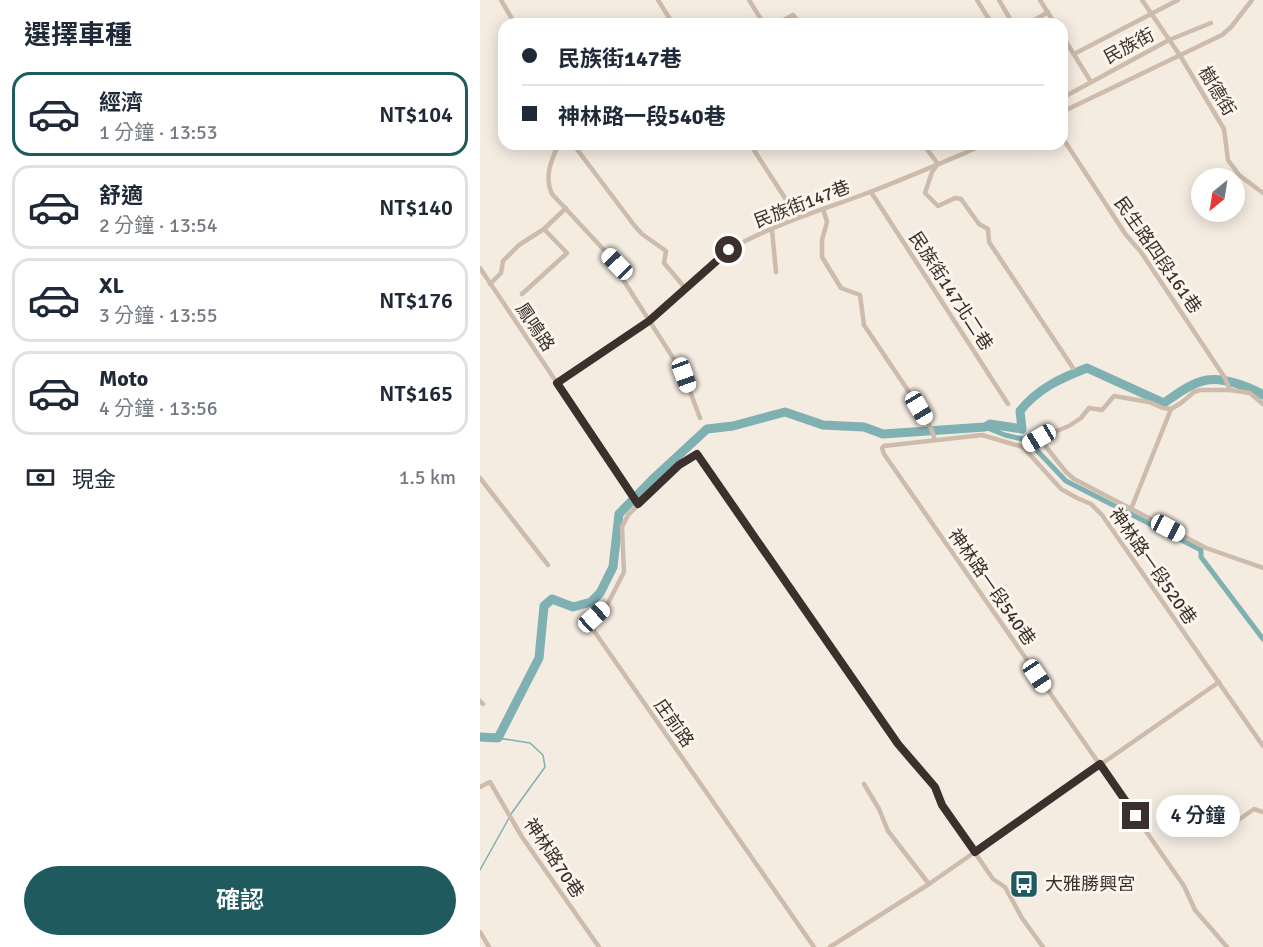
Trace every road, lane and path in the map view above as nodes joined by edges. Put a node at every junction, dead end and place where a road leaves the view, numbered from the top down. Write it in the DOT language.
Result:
graph roads {
  1 [pos="501,0"];
  2 [pos="658,0"];
  3 [pos="749,0"];
  4 [pos="999,0"];
  5 [pos="1040,0"];
  6 [pos="1142,0"];
  7 [pos="1178,0"];
  8 [pos="1252,0"];
  9 [pos="979,1"];
  10 [pos="1048,12"];
  11 [pos="1151,13"];
  12 [pos="512,18"];
  13 [pos="669,18"];
  14 [pos="760,18"];
  15 [pos="989,18"];
  16 [pos="1010,18"];
  17 [pos="1038,18"];
  18 [pos="1052,18"];
  19 [pos="1211,23"];
  20 [pos="1169,40"];
  21 [pos="1068,44"];
  22 [pos="1074,54"];
  23 [pos="1181,57"];
  24 [pos="1091,82"];
  25 [pos="1068,95"];
  26 [pos="1068,109"];
  27 [pos="1068,146"];
  28 [pos="556,150"];
  29 [pos="578,150"];
  30 [pos="754,150"];
  31 [pos="928,150"];
  32 [pos="972,150"];
  33 [pos="938,164"];
  34 [pos="871,192"];
  35 [pos="1263,193"];
  36 [pos="566,208"];
  37 [pos="823,209"];
  38 [pos="798,218"];
  39 [pos="544,230"];
  40 [pos="771,230"];
  41 [pos="480,268"];
  42 [pos="776,272"];
  43 [pos="490,284"];
  44 [pos="686,289"];
  45 [pos="522,294"];
  46 [pos="649,321"];
  47 [pos="1073,368"];
  48 [pos="557,383"];
  49 [pos="1230,390"];
  50 [pos="1008,404"];
  51 [pos="1263,404"];
  52 [pos="1171,409"];
  53 [pos="700,418"];
  54 [pos="1039,438"];
  55 [pos="935,440"];
  56 [pos="1023,447"];
  57 [pos="480,478"];
  58 [pos="638,504"];
  59 [pos="1131,509"];
  60 [pos="548,565"];
  61 [pos="1263,568"];
  62 [pos="1219,682"];
  63 [pos="1263,746"];
  64 [pos="1100,764"];
  65 [pos="864,784"];
  66 [pos="480,787"];
  67 [pos="1222,803"];
  68 [pos="1263,812"];
  69 [pos="975,852"];
  70 [pos="929,884"];
  71 [pos="480,932"];
  72 [pos="489,947"];
  73 [pos="598,947"];
  74 [pos="814,947"];
  75 [pos="830,947"];
  76 [pos="1043,947"];
  77 [pos="1227,947"];
  1 -- 12 [label="street"];
  2 -- 13 [label="street"];
  3 -- 14 [label="street"];
  4 -- 16 [label="street"];
  5 -- 10 [label="street"];
  6 -- 11 [label="street, 樹德街"];
  7 -- 11 [label="street"];
  8 -- 23 [label="street"];
  9 -- 15 [label="street"];
  10 -- 17 [label="street"];
  10 -- 18 [label="street"];
  11 -- 20 [label="street, 樹德街"];
  11 -- 22 [label="street"];
  19 -- 20 [label="street, 民族街"];
  20 -- 23 [label="street, 樹德街"];
  20 -- 24 [label="street, 民族街"];
  21 -- 22 [label="street"];
  22 -- 24 [label="street"];
  23 -- 26 [label="street"];
  23 -- 35 [label="street, 樹德街"];
  24 -- 25 [label="street, 民族街"];
  27 -- 49 [label="street, 民生路四段161巷"];
  28 -- 36 [label="street"];
  29 -- 44 [label="street"];
  30 -- 38 [label="street"];
  31 -- 33 [label="street"];
  32 -- 33 [label="street, 民族街147巷"];
  33 -- 34 [label="street, 民族街147巷"];
  33 -- 47 [label="street"];
  34 -- 37 [label="street, 民族街147巷"];
  34 -- 50 [label="street, 民族街147北二巷"];
  36 -- 39 [label="street"];
  36 -- 46 [label="street"];
  37 -- 38 [label="street, 民族街147巷"];
  37 -- 55 [label="street"];
  38 -- 40 [label="street, 民族街147巷"];
  39 -- 43 [label="street"];
  39 -- 45 [label="street, 鳳鳴路"];
  40 -- 42 [label="street"];
  40 -- 44 [label="street, 民族街147巷"];
  41 -- 43 [label="street, 鳳鳴路"];
  43 -- 48 [label="street, 鳳鳴路"];
  44 -- 46 [label="street, 民族街147巷"];
  46 -- 48 [label="street, 民族街147巷"];
  46 -- 53 [label="street"];
  48 -- 58 [label="street, 鳳鳴路"];
  49 -- 51 [label="street"];
  49 -- 52 [label="street"];
  52 -- 54 [label="street"];
  52 -- 59 [label="street"];
  54 -- 56 [label="street"];
  54 -- 59 [label="street"];
  55 -- 56 [label="street"];
  55 -- 64 [label="street, 神林路一段540巷"];
  56 -- 62 [label="street, 神林路一段520巷"];
  57 -- 60 [label="street"];
  58 -- 69 [label="street"];
  58 -- 74 [label="street, 庄前路"];
  59 -- 61 [label="street"];
  62 -- 63 [label="street, 神林路一段520巷"];
  62 -- 64 [label="street"];
  64 -- 69 [label="street"];
  64 -- 77 [label="street, 神林路一段540巷"];
  65 -- 70 [label="street"];
  66 -- 73 [label="street, 神林路70巷"];
  67 -- 68 [label="street"];
  69 -- 70 [label="street"];
  69 -- 76 [label="street"];
  70 -- 75 [label="street"];
  71 -- 72 [label="street"];
}
